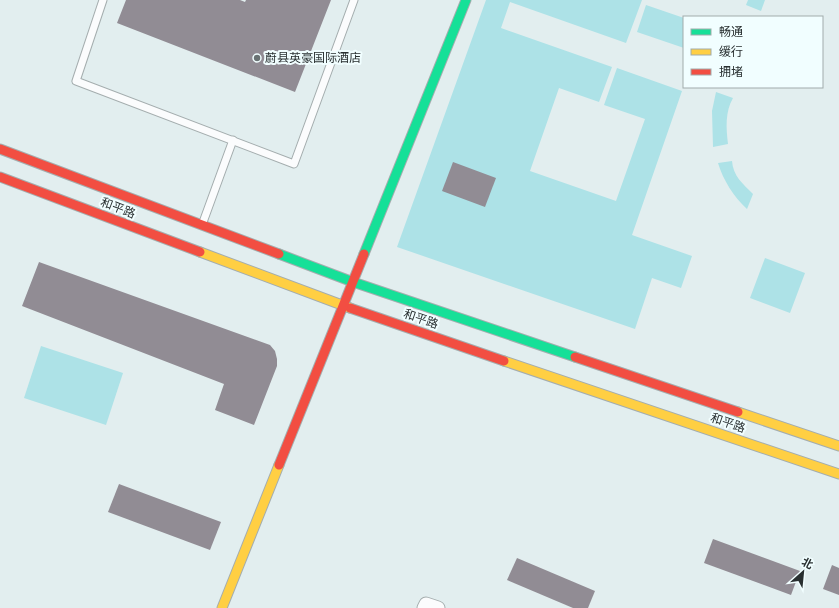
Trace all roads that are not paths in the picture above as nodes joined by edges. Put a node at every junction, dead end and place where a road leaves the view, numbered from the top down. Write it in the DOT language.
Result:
graph roads {
  1 [pos="103,0"];
  2 [pos="354,0"];
  3 [pos="466,0"];
  4 [pos="233,140"];
  5 [pos="0,149"];
  6 [pos="0,177"];
  7 [pos="202,225"];
  8 [pos="353,282"];
  9 [pos="343,306"];
  10 [pos="839,446"];
  11 [pos="839,474"];
  12 [pos="222,608"];
  13 [pos="424,608"];
  14 [pos="438,608"];
  1 -- 4 [label="lane"];
  2 -- 4 [label="lane"];
  3 -- 8 [label="street"];
  4 -- 7 [label="lane"];
  5 -- 7 [label="street, 和平路"];
  6 -- 9 [label="street, 和平路"];
  7 -- 8 [label="street, 和平路"];
  8 -- 9 [label="street"];
  8 -- 10 [label="street, 和平路"];
  9 -- 11 [label="street, 和平路"];
  9 -- 12 [label="street"];
  13 -- 14 [label="street"];
}
